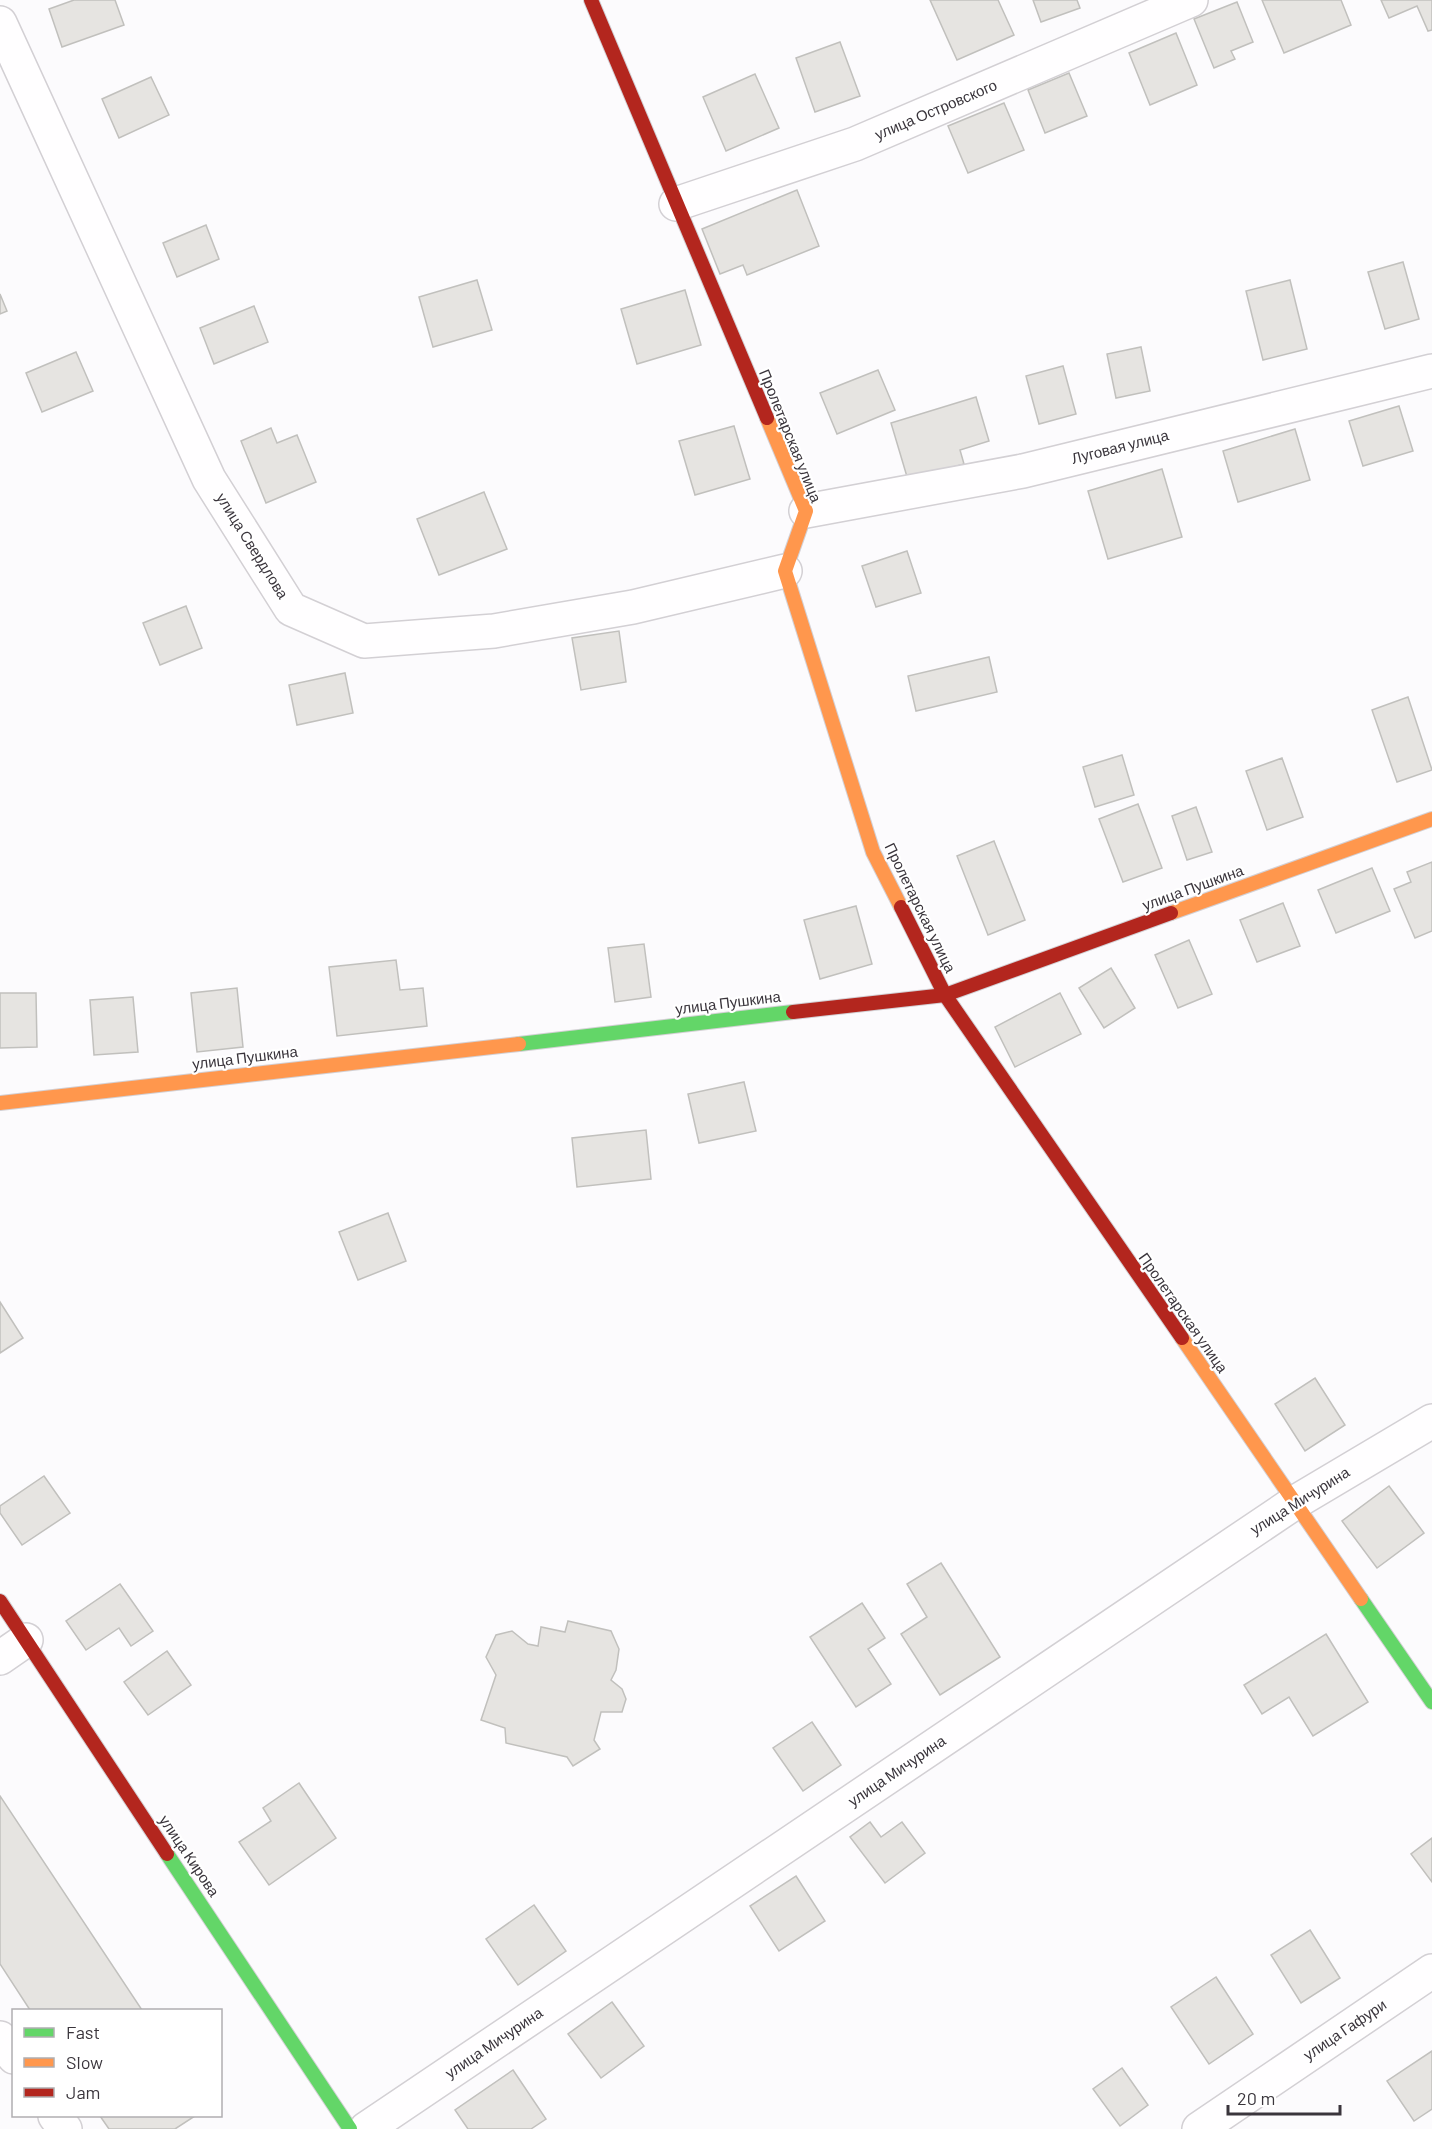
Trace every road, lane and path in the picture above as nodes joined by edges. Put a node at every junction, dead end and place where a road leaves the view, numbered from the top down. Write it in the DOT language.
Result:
graph roads {
  1 [pos="591,0"];
  2 [pos="1191,0"];
  3 [pos="0,23"];
  4 [pos="676,204"];
  5 [pos="1432,371"];
  6 [pos="806,511"];
  7 [pos="784,571"];
  8 [pos="1432,819"];
  9 [pos="945,995"];
  10 [pos="0,1103"];
  11 [pos="1432,1421"];
  12 [pos="1294,1503"];
  13 [pos="0,1601"];
  14 [pos="13,1649"];
  15 [pos="1432,1702"];
  16 [pos="1432,1971"];
  17 [pos="0,2038"];
  18 [pos="12,2054"];
  19 [pos="350,2129"];
  20 [pos="366,2129"];
  21 [pos="1199,2129"];
  1 -- 4 [label="street, Пролетарская улица"];
  2 -- 4 [label="street, улица Островского"];
  3 -- 7 [label="street, улица Свердлова"];
  4 -- 6 [label="street, Пролетарская улица"];
  5 -- 6 [label="street, Луговая улица"];
  6 -- 7 [label="street, Пролетарская улица"];
  7 -- 9 [label="street, Пролетарская улица"];
  8 -- 9 [label="street, улица Пушкина"];
  9 -- 10 [label="street, улица Пушкина"];
  9 -- 12 [label="street, Пролетарская улица"];
  11 -- 12 [label="street, улица Мичурина"];
  12 -- 15 [label="street, Пролетарская улица"];
  12 -- 20 [label="street, улица Мичурина"];
  13 -- 14 [label="street, улица Кирова"];
  14 -- 19 [label="street, улица Кирова"];
  16 -- 21 [label="street, улица Гафури"];
  17 -- 18 [label="street"];
}
